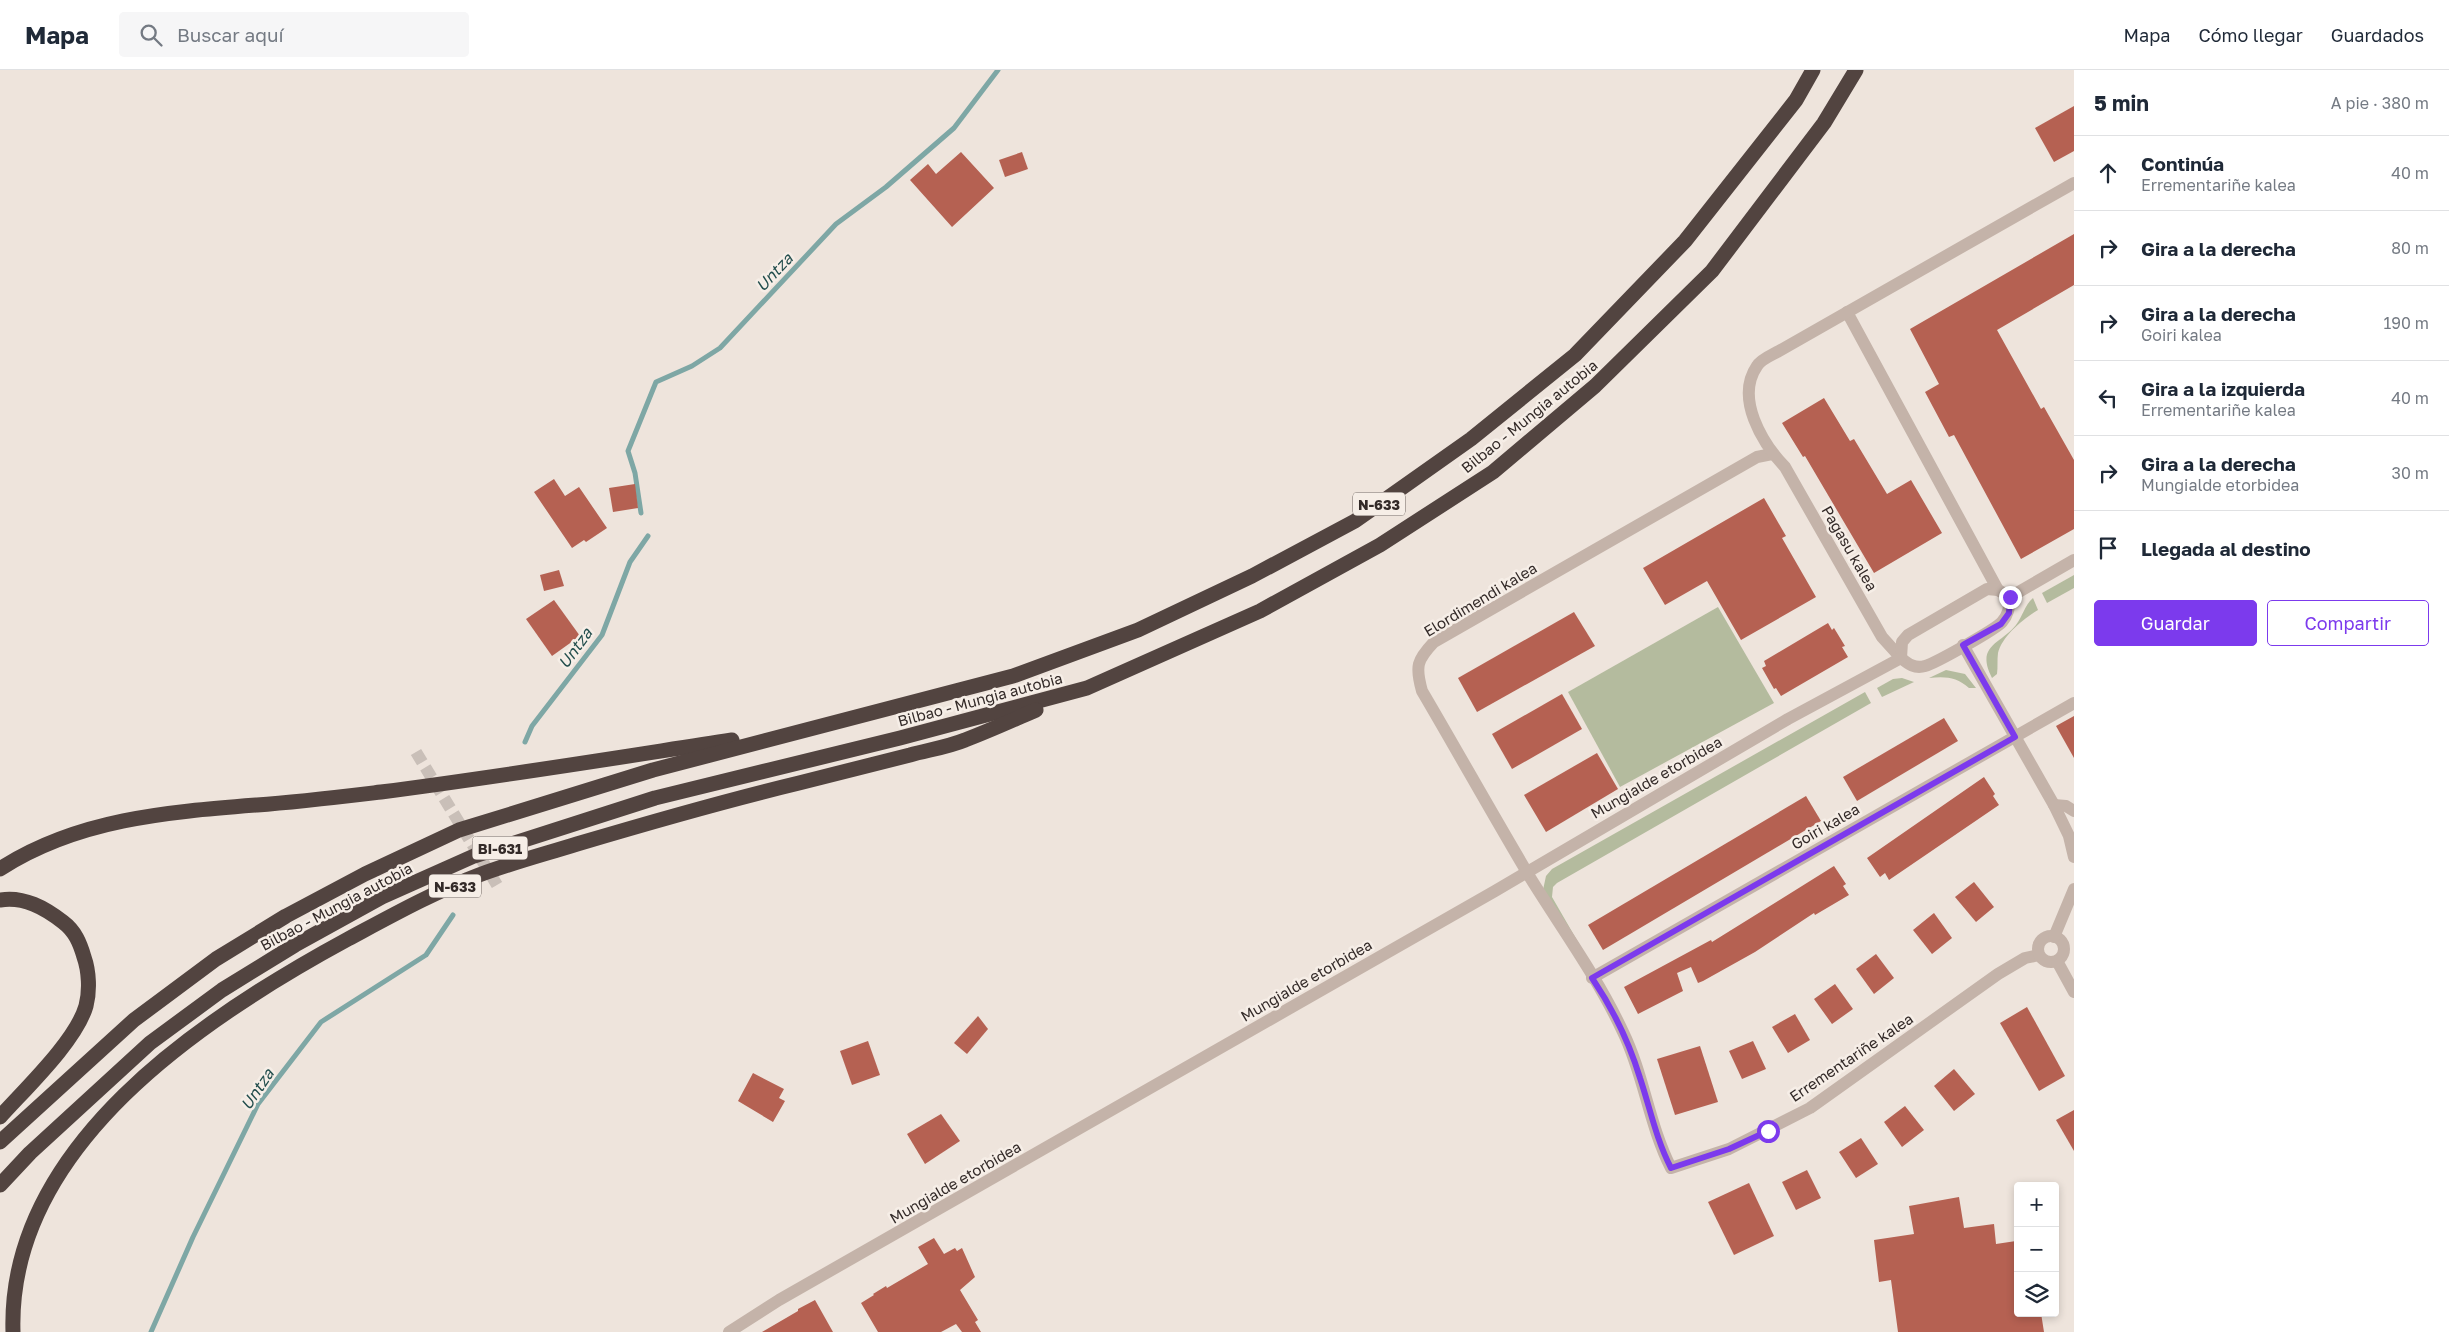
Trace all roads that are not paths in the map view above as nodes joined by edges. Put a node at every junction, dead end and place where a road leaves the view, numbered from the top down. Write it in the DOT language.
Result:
graph roads {
  1 [pos="1813,70"];
  2 [pos="1856,70"];
  3 [pos="2074,183"];
  4 [pos="1847,312"];
  5 [pos="1772,454"];
  6 [pos="2074,560"];
  7 [pos="1998,590"];
  8 [pos="2010,597"];
  9 [pos="1963,645"];
  10 [pos="1901,658"];
  11 [pos="1087,688"];
  12 [pos="2074,702"];
  13 [pos="807,728"];
  14 [pos="2015,737"];
  15 [pos="2054,805"];
  16 [pos="2074,811"];
  17 [pos="2074,857"];
  18 [pos="0,869"];
  19 [pos="1527,872"];
  20 [pos="2074,889"];
  21 [pos="0,900"];
  22 [pos="2054,937"];
  23 [pos="2039,955"];
  24 [pos="2057,961"];
  25 [pos="1592,978"];
  26 [pos="2074,992"];
  27 [pos="0,1116"];
  28 [pos="0,1142"];
  29 [pos="1671,1168"];
  30 [pos="0,1185"];
  31 [pos="13,1332"];
  32 [pos="729,1332"];
  1 -- 13 [label="highway, Bilbao - Mungia autobia / N-633"];
  2 -- 11 [label="highway, Bilbao - Mungia autobia / N-633"];
  3 -- 4 [label="street, Pagasu kalea"];
  4 -- 5 [label="street, Pagasu kalea"];
  4 -- 7 [label="street"];
  5 -- 10 [label="street, Pagasu kalea"];
  5 -- 19 [label="street, Elordimendi kalea"];
  6 -- 8 [label="street"];
  7 -- 8 [label="street"];
  7 -- 10 [label="street"];
  8 -- 9 [label="street"];
  9 -- 10 [label="street"];
  9 -- 14 [label="street"];
  10 -- 19 [label="street, Mungialde etorbidea"];
  11 -- 30 [label="highway, Bilbao - Mungia autobia / BI-631"];
  11 -- 31 [label="highway, N-633"];
  12 -- 14 [label="street, Goiri kalea"];
  13 -- 18 [label="highway"];
  13 -- 28 [label="highway, Bilbao - Mungia autobia / BI-631"];
  14 -- 15 [label="street"];
  14 -- 25 [label="street, Goiri kalea"];
  15 -- 16 [label="street"];
  15 -- 17 [label="street"];
  19 -- 25 [label="street, Elordimendi kalea"];
  19 -- 32 [label="street, Mungialde etorbidea"];
  20 -- 22 [label="street"];
  21 -- 27 [label="highway"];
  22 -- 23 [label="street"];
  22 -- 24 [label="street"];
  23 -- 24 [label="street"];
  23 -- 29 [label="street, Errementariñe kalea"];
  24 -- 26 [label="street"];
  25 -- 29 [label="street, Elordimendi kalea"];
}
